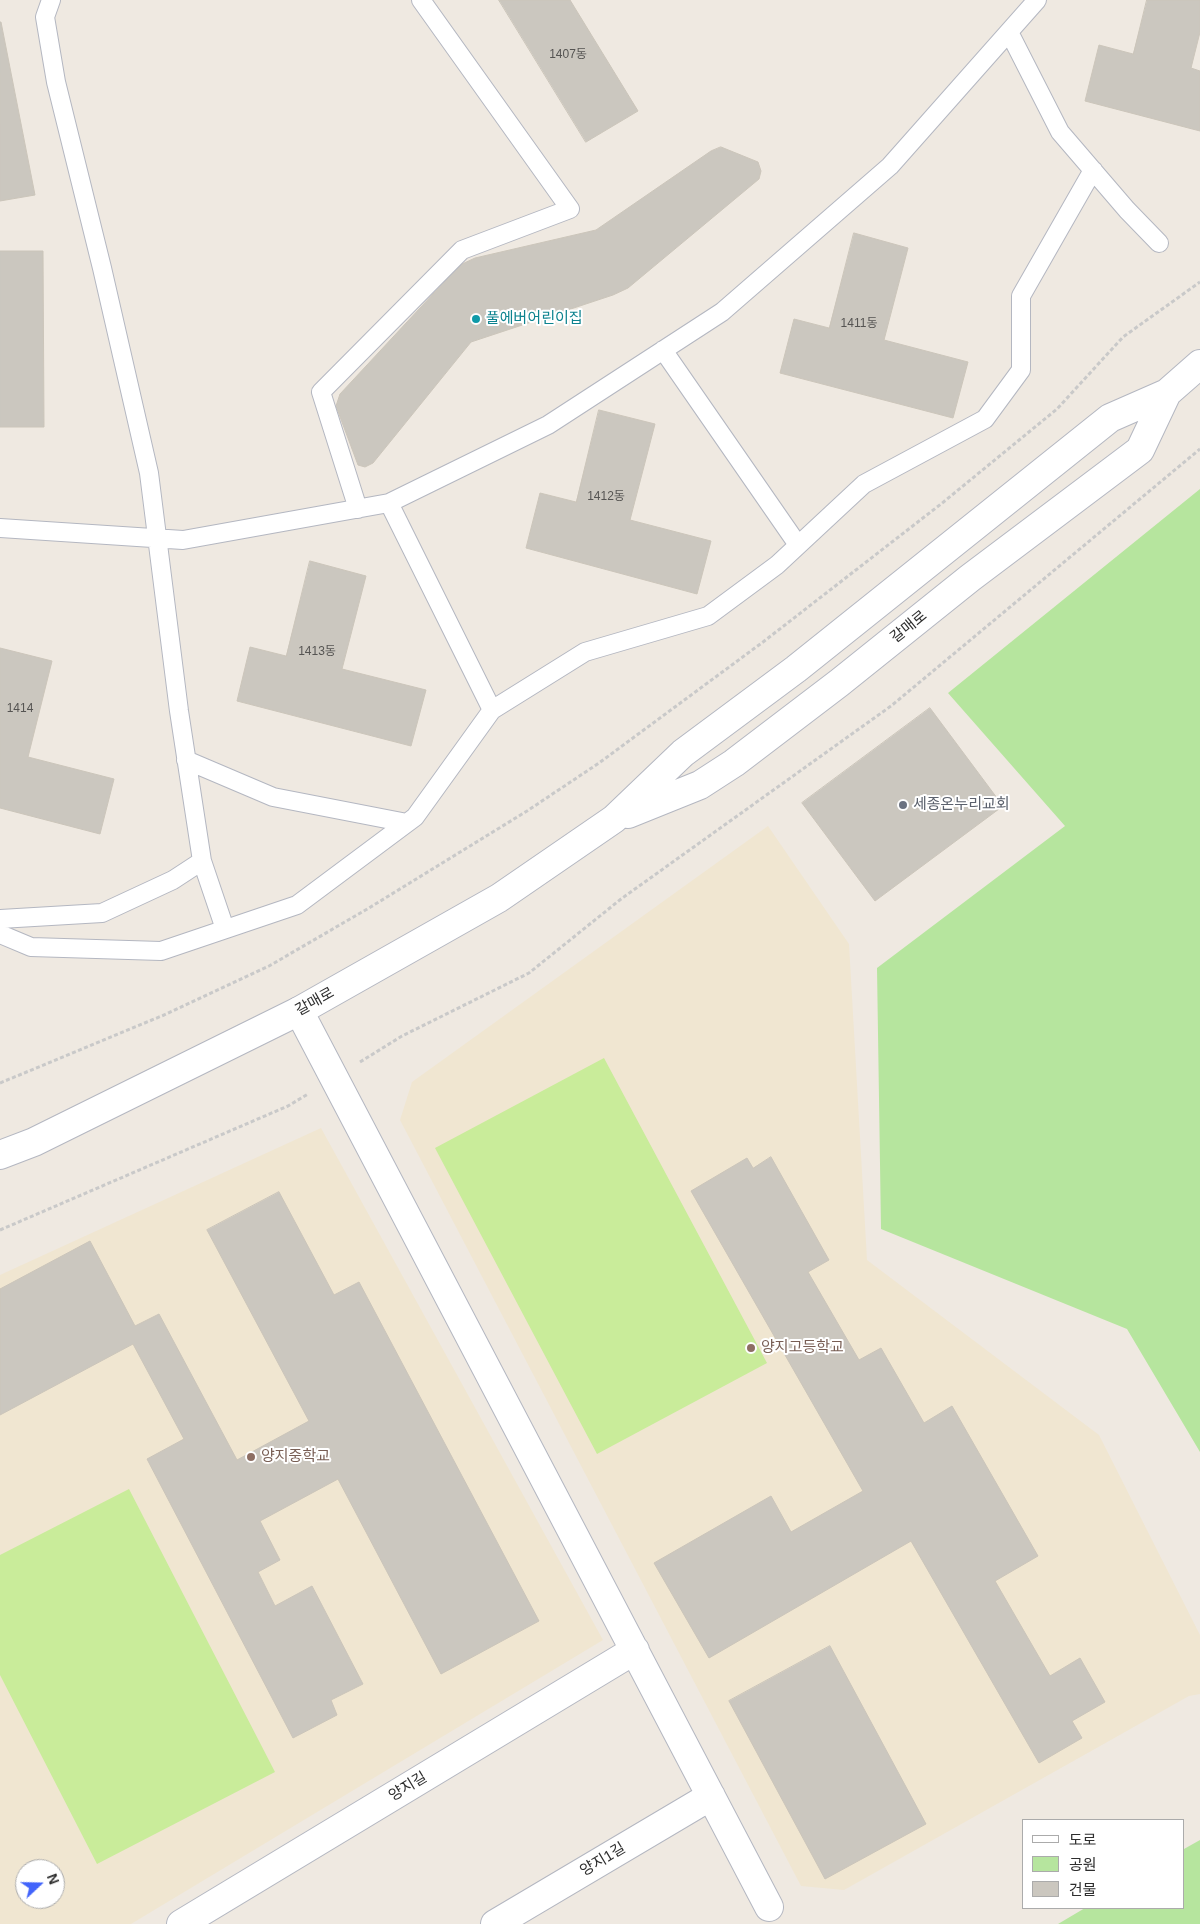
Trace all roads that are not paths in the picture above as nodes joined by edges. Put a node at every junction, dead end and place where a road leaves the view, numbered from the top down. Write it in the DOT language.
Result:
graph roads {
  1 [pos="51,0"];
  2 [pos="421,0"];
  3 [pos="1037,0"];
  4 [pos="1009,32"];
  5 [pos="1093,170"];
  6 [pos="1159,243"];
  7 [pos="663,350"];
  8 [pos="1200,364"];
  9 [pos="1166,393"];
  10 [pos="389,503"];
  11 [pos="358,509"];
  12 [pos="0,528"];
  13 [pos="158,538"];
  14 [pos="798,545"];
  15 [pos="492,710"];
  16 [pos="186,760"];
  17 [pos="614,819"];
  18 [pos="407,823"];
  19 [pos="202,861"];
  20 [pos="0,919"];
  21 [pos="225,929"];
  22 [pos="0,934"];
  23 [pos="299,1011"];
  24 [pos="0,1155"];
  25 [pos="635,1650"];
  26 [pos="711,1796"];
  27 [pos="769,1907"];
  28 [pos="181,1924"];
  29 [pos="495,1924"];
  1 -- 13 [label="lane"];
  2 -- 11 [label="lane"];
  3 -- 4 [label="lane"];
  4 -- 5 [label="lane"];
  4 -- 7 [label="lane"];
  5 -- 6 [label="lane"];
  5 -- 14 [label="lane"];
  7 -- 10 [label="lane"];
  7 -- 14 [label="lane"];
  8 -- 9 [label="street, 갈매로"];
  9 -- 17 [label="street, 갈매로"];
  9 -- 17 [label="street, 갈매로"];
  10 -- 11 [label="lane"];
  10 -- 15 [label="lane"];
  11 -- 13 [label="lane"];
  12 -- 13 [label="lane"];
  13 -- 16 [label="lane"];
  14 -- 15 [label="lane"];
  15 -- 18 [label="lane"];
  16 -- 18 [label="lane"];
  16 -- 19 [label="lane"];
  17 -- 23 [label="street, 갈매로"];
  18 -- 21 [label="lane"];
  19 -- 20 [label="lane"];
  19 -- 21 [label="lane"];
  21 -- 22 [label="lane"];
  23 -- 24 [label="street, 갈매로"];
  23 -- 25 [label="street"];
  25 -- 26 [label="street"];
  25 -- 28 [label="street, 양지길"];
  26 -- 27 [label="street"];
  26 -- 29 [label="street, 양지1길"];
}
